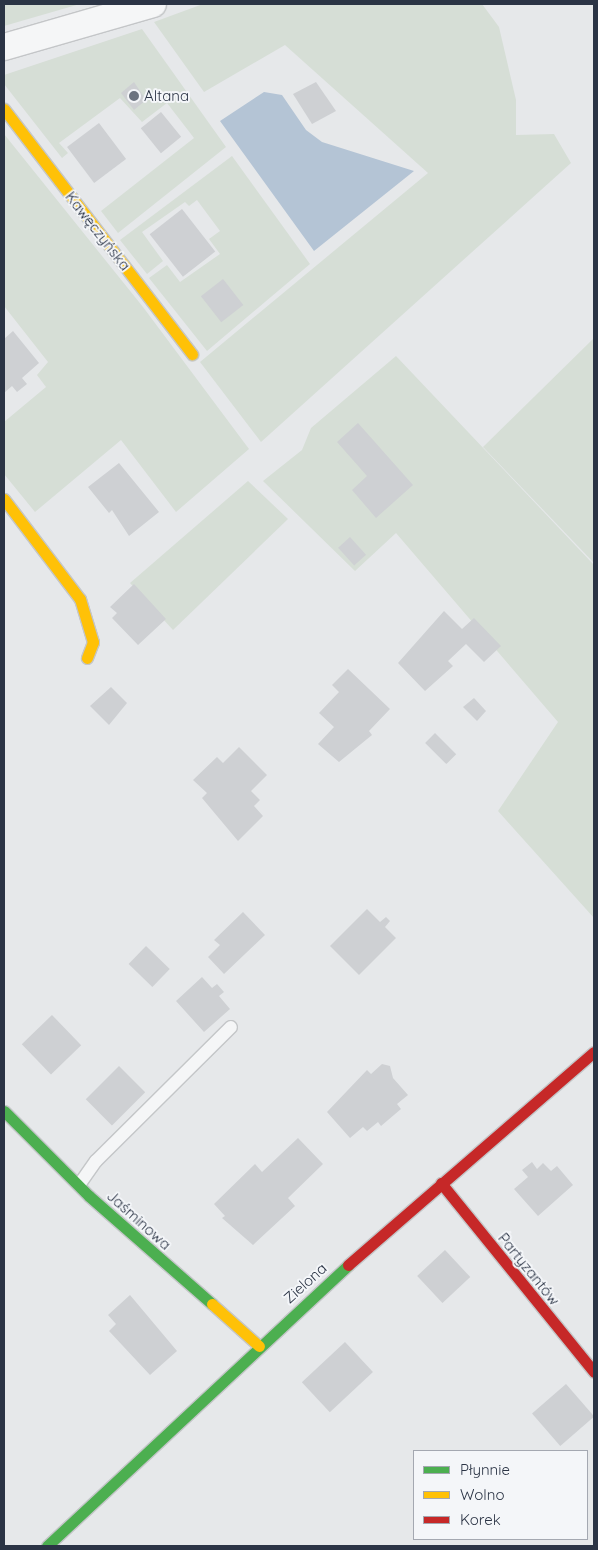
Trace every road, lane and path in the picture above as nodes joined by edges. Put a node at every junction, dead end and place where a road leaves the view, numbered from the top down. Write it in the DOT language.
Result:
graph roads {
  1 [pos="153,4"];
  2 [pos="4,47"];
  3 [pos="4,109"];
  4 [pos="192,354"];
  5 [pos="4,499"];
  6 [pos="87,658"];
  7 [pos="231,1028"];
  8 [pos="594,1052"];
  9 [pos="4,1111"];
  10 [pos="441,1183"];
  11 [pos="79,1185"];
  12 [pos="258,1346"];
  13 [pos="594,1372"];
  14 [pos="47,1546"];
  1 -- 2 [label="street"];
  3 -- 4 [label="street, Kawęczyńska"];
  5 -- 6 [label="street"];
  7 -- 11 [label="lane"];
  8 -- 10 [label="street, Zielona"];
  9 -- 11 [label="street, Jaśminowa"];
  10 -- 12 [label="street, Zielona"];
  10 -- 13 [label="street, Partyzantów"];
  11 -- 12 [label="street, Jaśminowa"];
  12 -- 14 [label="street, Zielona"];
}
